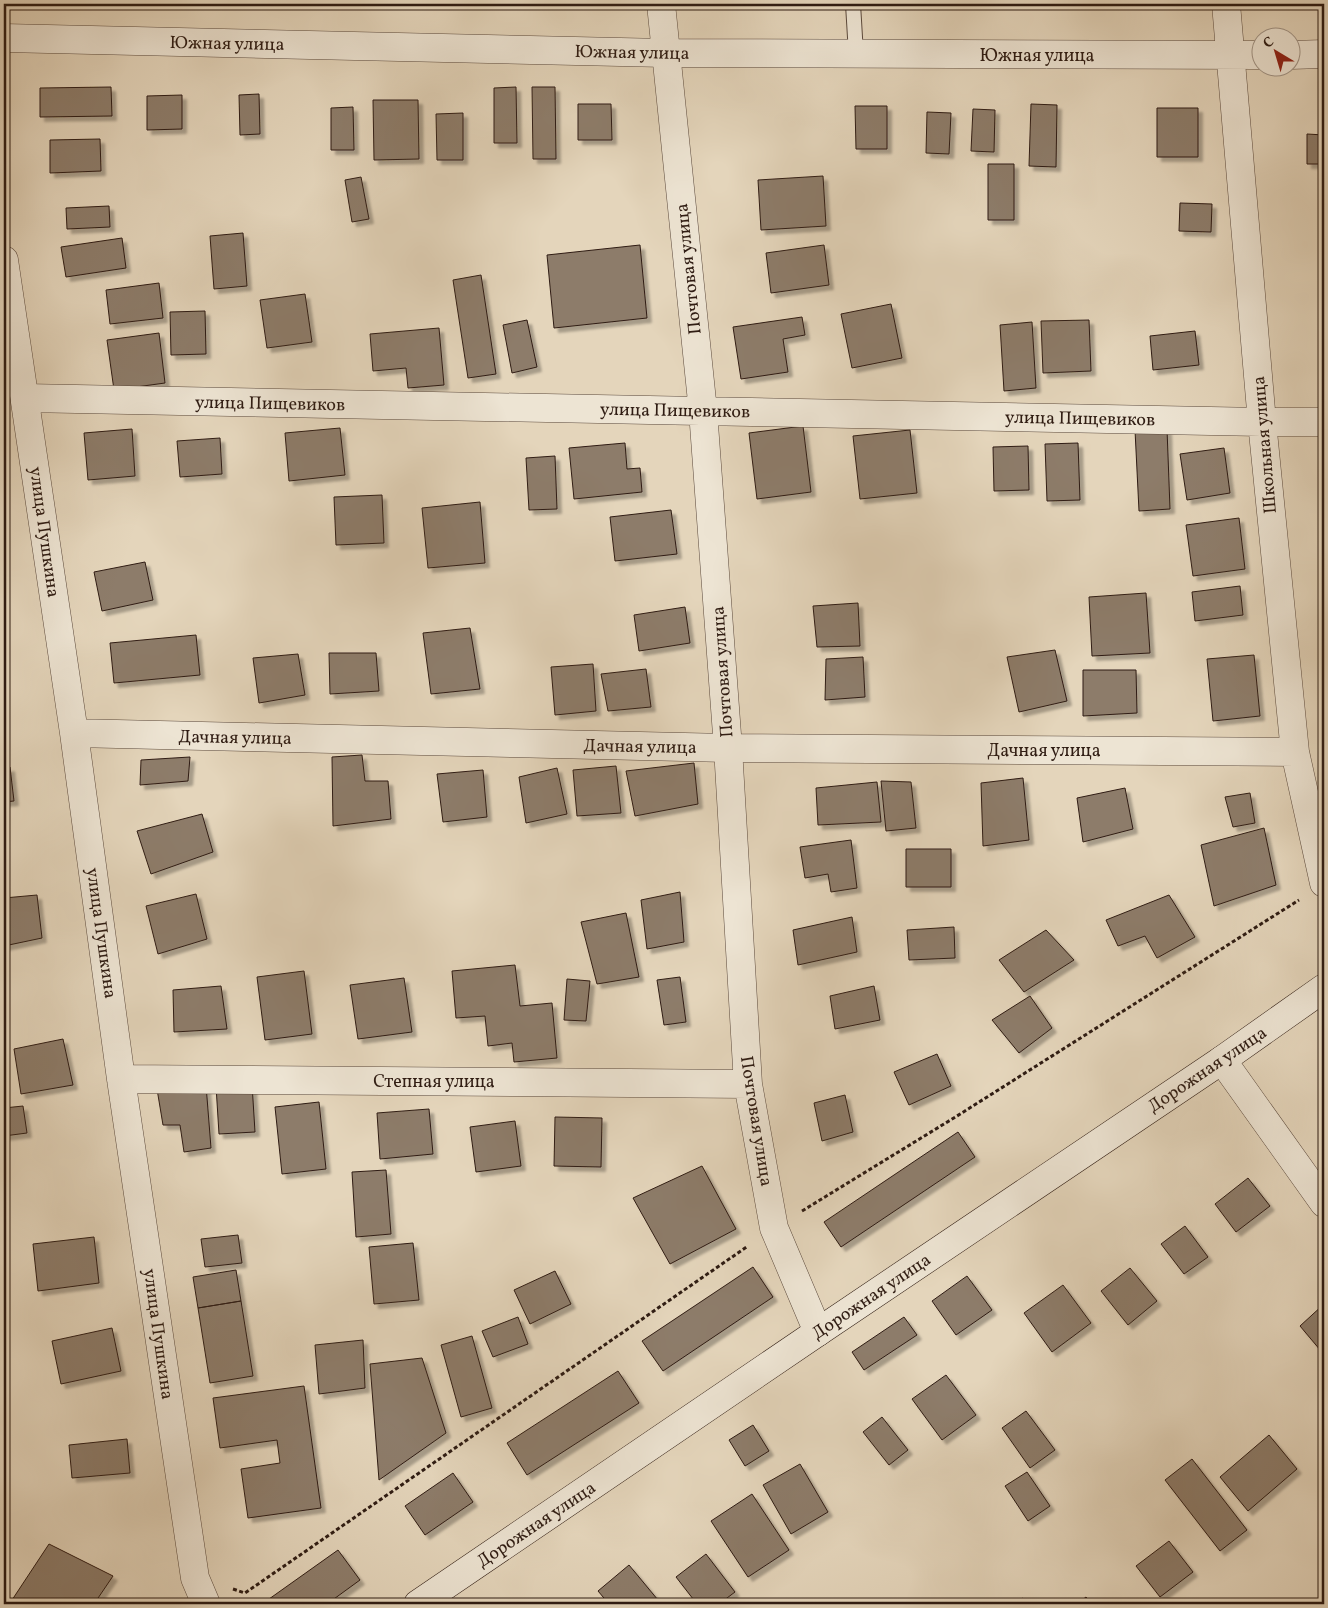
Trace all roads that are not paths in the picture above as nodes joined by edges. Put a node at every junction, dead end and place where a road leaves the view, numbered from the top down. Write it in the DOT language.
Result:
graph roads {
  1 [pos="661,4"];
  2 [pos="852,4"];
  3 [pos="1226,4"];
  4 [pos="4,38"];
  5 [pos="665,53"];
  6 [pos="856,54"];
  7 [pos="1324,54"];
  8 [pos="1250,55"];
  9 [pos="1300,55"];
  10 [pos="1230,56"];
  11 [pos="4,260"];
  12 [pos="25,398"];
  13 [pos="703,411"];
  14 [pos="1262,422"];
  15 [pos="1324,422"];
  16 [pos="74,733"];
  17 [pos="728,748"];
  18 [pos="1295,752"];
  19 [pos="1324,883"];
  20 [pos="1324,988"];
  21 [pos="1222,1060"];
  22 [pos="121,1079"];
  23 [pos="748,1084"];
  24 [pos="1324,1203"];
  25 [pos="818,1332"];
  26 [pos="194,1591"];
  27 [pos="206,1604"];
  28 [pos="418,1604"];
  1 -- 5 [label="street, Почтовая улица"];
  2 -- 6 [label="lane"];
  3 -- 10 [label="street, Школьная улица"];
  4 -- 5 [label="street, Южная улица"];
  5 -- 6 [label="street, Южная улица"];
  5 -- 13 [label="street, Почтовая улица"];
  6 -- 10 [label="street, Южная улица"];
  7 -- 9 [label="street"];
  8 -- 10 [label="street, Южная улица"];
  10 -- 14 [label="street, Школьная улица"];
  11 -- 12 [label="street, улица Пушкина"];
  12 -- 13 [label="street, улица Пищевиков"];
  12 -- 16 [label="street, улица Пушкина"];
  13 -- 14 [label="street, улица Пищевиков"];
  13 -- 17 [label="street, Почтовая улица"];
  14 -- 15 [label="street, улица Пищевиков"];
  14 -- 18 [label="street, Школьная улица"];
  16 -- 17 [label="street, Дачная улица"];
  16 -- 22 [label="street, улица Пушкина"];
  17 -- 18 [label="street, Дачная улица"];
  17 -- 23 [label="street, Почтовая улица"];
  18 -- 19 [label="street, Школьная улица"];
  20 -- 21 [label="street, Дорожная улица"];
  21 -- 24 [label="street"];
  21 -- 25 [label="street, Дорожная улица"];
  22 -- 23 [label="street, Степная улица"];
  22 -- 26 [label="street, улица Пушкина"];
  23 -- 25 [label="street, Почтовая улица"];
  25 -- 28 [label="street, Дорожная улица"];
  26 -- 27 [label="street, улица Пушкина"];
}
